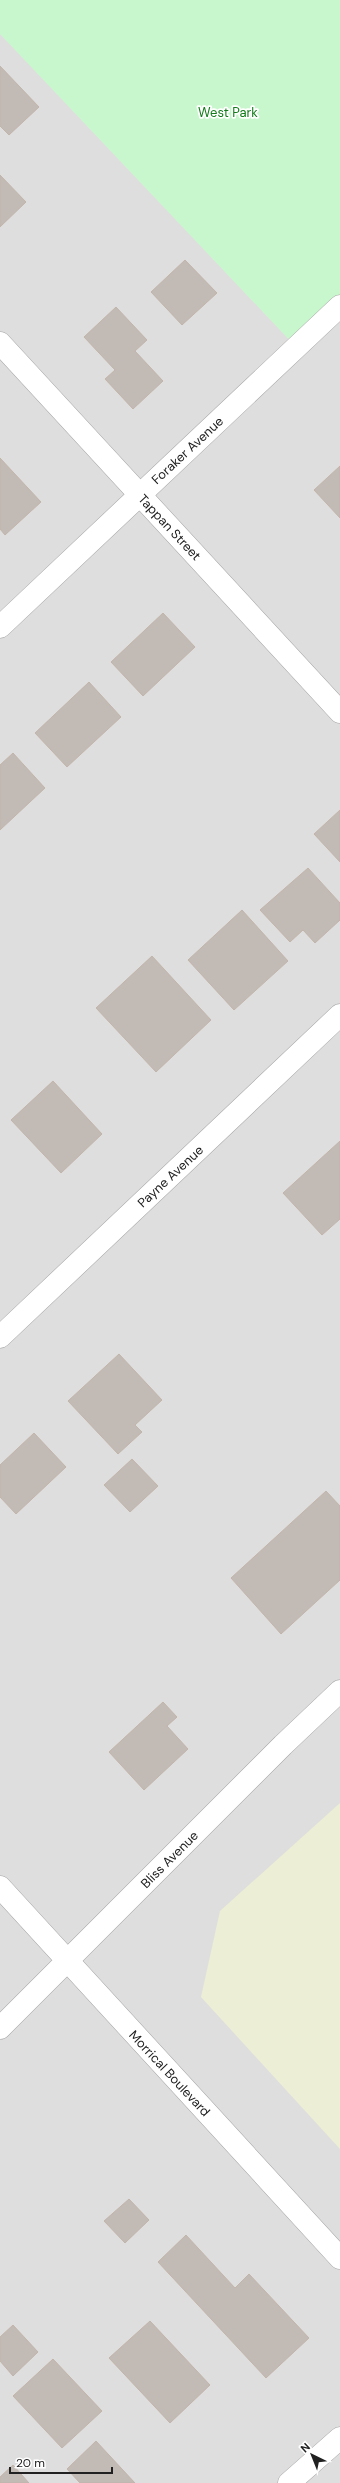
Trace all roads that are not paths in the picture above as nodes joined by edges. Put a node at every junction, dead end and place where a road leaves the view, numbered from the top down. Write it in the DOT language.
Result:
graph roads {
  1 [pos="340,306"];
  2 [pos="0,343"];
  3 [pos="140,495"];
  4 [pos="0,627"];
  5 [pos="340,712"];
  6 [pos="340,1015"];
  7 [pos="0,1337"];
  8 [pos="340,1691"];
  9 [pos="0,1887"];
  10 [pos="67,1961"];
  11 [pos="0,2028"];
  12 [pos="340,2258"];
  13 [pos="340,2438"];
  14 [pos="289,2483"];
  1 -- 3 [label="street, Foraker Avenue"];
  2 -- 3 [label="street, Tappan Street"];
  3 -- 4 [label="street, Foraker Avenue"];
  3 -- 5 [label="street, Tappan Street"];
  6 -- 7 [label="street, Payne Avenue"];
  8 -- 10 [label="street, Bliss Avenue"];
  9 -- 10 [label="street, Morrical Boulevard"];
  10 -- 11 [label="street, Bliss Avenue"];
  10 -- 12 [label="street, Morrical Boulevard"];
  13 -- 14 [label="street"];
}
